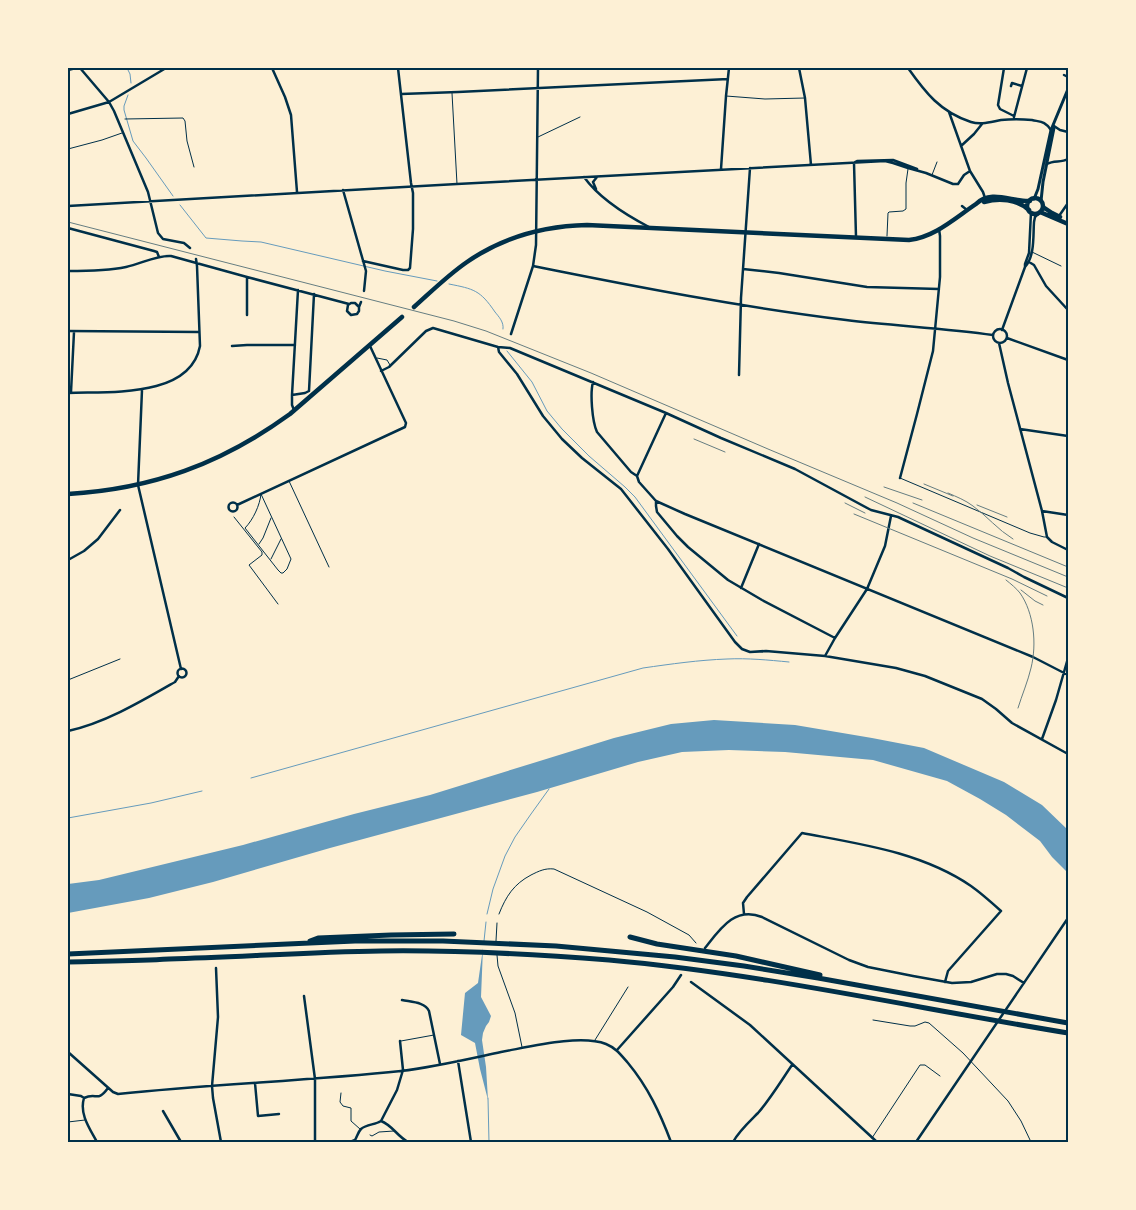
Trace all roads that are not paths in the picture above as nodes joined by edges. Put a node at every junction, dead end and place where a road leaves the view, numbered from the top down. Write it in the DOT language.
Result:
graph roads {
  1 [pos="78,68"];
  2 [pos="166,68"];
  3 [pos="272,68"];
  4 [pos="398,68"];
  5 [pos="538,68"];
  6 [pos="729,68"];
  7 [pos="799,68"];
  8 [pos="908,68"];
  9 [pos="1004,68"];
  10 [pos="1027,68"];
  11 [pos="68,70"];
  12 [pos="1064,75"];
  13 [pos="1068,77"];
  14 [pos="728,79"];
  15 [pos="1011,86"];
  16 [pos="1022,86"];
  17 [pos="538,88"];
  18 [pos="1068,89"];
  19 [pos="452,92"];
  20 [pos="401,94"];
  21 [pos="726,96"];
  22 [pos="805,98"];
  23 [pos="109,102"];
  24 [pos="949,112"];
  25 [pos="68,114"];
  26 [pos="580,117"];
  27 [pos="1014,118"];
  28 [pos="126,119"];
  29 [pos="982,124"];
  30 [pos="1053,128"];
  31 [pos="1068,132"];
  32 [pos="124,133"];
  33 [pos="538,138"];
  34 [pos="961,146"];
  35 [pos="68,149"];
  36 [pos="1068,159"];
  37 [pos="937,162"];
  38 [pos="854,163"];
  39 [pos="811,165"];
  40 [pos="1046,165"];
  41 [pos="194,167"];
  42 [pos="908,167"];
  43 [pos="750,168"];
  44 [pos="721,170"];
  45 [pos="970,171"];
  46 [pos="932,175"];
  47 [pos="598,176"];
  48 [pos="584,177"];
  49 [pos="537,180"];
  50 [pos="458,184"];
  51 [pos="412,186"];
  52 [pos="343,190"];
  53 [pos="597,192"];
  54 [pos="298,193"];
  55 [pos="985,199"];
  56 [pos="1032,200"];
  57 [pos="150,201"];
  58 [pos="1041,201"];
  59 [pos="1068,203"];
  60 [pos="976,204"];
  61 [pos="68,206"];
  62 [pos="962,206"];
  63 [pos="1043,207"];
  64 [pos="967,210"];
  65 [pos="1030,211"];
  66 [pos="1039,213"];
  67 [pos="1059,216"];
  68 [pos="1068,222"];
  69 [pos="68,228"];
  70 [pos="653,228"];
  71 [pos="537,230"];
  72 [pos="939,230"];
  73 [pos="746,233"];
  74 [pos="856,238"];
  75 [pos="887,240"];
  76 [pos="190,248"];
  77 [pos="1032,252"];
  78 [pos="159,257"];
  79 [pos="197,261"];
  80 [pos="363,262"];
  81 [pos="1029,262"];
  82 [pos="533,266"];
  83 [pos="1061,266"];
  84 [pos="1026,267"];
  85 [pos="743,269"];
  86 [pos="68,271"];
  87 [pos="247,277"];
  88 [pos="939,289"];
  89 [pos="298,290"];
  90 [pos="364,291"];
  91 [pos="314,294"];
  92 [pos="361,302"];
  93 [pos="349,304"];
  94 [pos="741,304"];
  95 [pos="358,306"];
  96 [pos="414,307"];
  97 [pos="1068,310"];
  98 [pos="246,315"];
  99 [pos="402,318"];
  100 [pos="935,329"];
  101 [pos="1002,330"];
  102 [pos="68,331"];
  103 [pos="74,332"];
  104 [pos="199,332"];
  105 [pos="511,334"];
  106 [pos="993,335"];
  107 [pos="1007,338"];
  108 [pos="999,343"];
  109 [pos="295,345"];
  110 [pos="232,346"];
  111 [pos="370,346"];
  112 [pos="498,347"];
  113 [pos="375,358"];
  114 [pos="1068,360"];
  115 [pos="390,366"];
  116 [pos="381,371"];
  117 [pos="739,375"];
  118 [pos="593,382"];
  119 [pos="142,390"];
  120 [pos="69,393"];
  121 [pos="292,395"];
  122 [pos="294,411"];
  123 [pos="666,413"];
  124 [pos="1020,429"];
  125 [pos="1068,436"];
  126 [pos="637,476"];
  127 [pos="900,478"];
  128 [pos="289,481"];
  129 [pos="138,485"];
  130 [pos="68,494"];
  131 [pos="261,494"];
  132 [pos="656,501"];
  133 [pos="237,504"];
  134 [pos="120,510"];
  135 [pos="1042,511"];
  136 [pos="891,516"];
  137 [pos="1068,516"];
  138 [pos="234,517"];
  139 [pos="272,517"];
  140 [pos="1047,537"];
  141 [pos="282,538"];
  142 [pos="258,544"];
  143 [pos="758,544"];
  144 [pos="1068,550"];
  145 [pos="68,560"];
  146 [pos="271,560"];
  147 [pos="329,567"];
  148 [pos="741,588"];
  149 [pos="867,589"];
  150 [pos="1068,598"];
  151 [pos="278,604"];
  152 [pos="835,638"];
  153 [pos="825,656"];
  154 [pos="1068,658"];
  155 [pos="120,659"];
  156 [pos="181,669"];
  157 [pos="1064,672"];
  158 [pos="1068,675"];
  159 [pos="179,676"];
  160 [pos="68,680"];
  161 [pos="68,731"];
  162 [pos="1042,739"];
  163 [pos="1068,754"];
  164 [pos="498,914"];
  165 [pos="744,914"];
  166 [pos="1068,918"];
  167 [pos="497,923"];
  168 [pos="454,934"];
  169 [pos="630,937"];
  170 [pos="304,943"];
  171 [pos="696,943"];
  172 [pos="705,948"];
  173 [pos="68,954"];
  174 [pos="68,962"];
  175 [pos="216,968"];
  176 [pos="681,975"];
  177 [pos="690,982"];
  178 [pos="945,982"];
  179 [pos="1024,983"];
  180 [pos="862,986"];
  181 [pos="628,987"];
  182 [pos="304,996"];
  183 [pos="402,1000"];
  184 [pos="873,1020"];
  185 [pos="1068,1023"];
  186 [pos="1068,1034"];
  187 [pos="434,1035"];
  188 [pos="400,1041"];
  189 [pos="594,1041"];
  190 [pos="522,1048"];
  191 [pos="617,1050"];
  192 [pos="68,1052"];
  193 [pos="458,1061"];
  194 [pos="971,1062"];
  195 [pos="440,1064"];
  196 [pos="792,1065"];
  197 [pos="403,1070"];
  198 [pos="940,1076"];
  199 [pos="315,1079"];
  200 [pos="255,1083"];
  201 [pos="212,1086"];
  202 [pos="108,1088"];
  203 [pos="341,1093"];
  204 [pos="68,1094"];
  205 [pos="84,1098"];
  206 [pos="162,1111"];
  207 [pos="280,1114"];
  208 [pos="86,1120"];
  209 [pos="381,1121"];
  210 [pos="68,1122"];
  211 [pos="361,1129"];
  212 [pos="395,1131"];
  213 [pos="370,1135"];
  214 [pos="872,1138"];
  215 [pos="97,1142"];
  216 [pos="180,1142"];
  217 [pos="220,1142"];
  218 [pos="315,1142"];
  219 [pos="351,1142"];
  220 [pos="408,1142"];
  221 [pos="471,1142"];
  222 [pos="671,1142"];
  223 [pos="733,1142"];
  224 [pos="877,1142"];
  225 [pos="916,1142"];
  226 [pos="1030,1142"];
  1 -- 11 [label="street"];
  1 -- 23 [label="street"];
  2 -- 23 [label="street"];
  3 -- 54 [label="street"];
  4 -- 20 [label="street"];
  5 -- 17 [label="street"];
  6 -- 14 [label="street"];
  7 -- 22 [label="street"];
  8 -- 24 [label="street"];
  9 -- 27 [label="street"];
  10 -- 16 [label="street"];
  12 -- 13 [label="street"];
  14 -- 17 [label="street"];
  14 -- 21 [label="street"];
  15 -- 16 [label="street"];
  16 -- 27 [label="street"];
  17 -- 19 [label="street"];
  17 -- 33 [label="street"];
  18 -- 30 [label="street"];
  19 -- 20 [label="street"];
  19 -- 50 [label="lane"];
  20 -- 51 [label="street"];
  21 -- 22 [label="lane"];
  21 -- 44 [label="street"];
  22 -- 39 [label="street"];
  23 -- 25 [label="street"];
  23 -- 32 [label="street"];
  24 -- 29 [label="street"];
  24 -- 34 [label="street"];
  26 -- 33 [label="lane"];
  27 -- 29 [label="street"];
  27 -- 30 [label="street"];
  28 -- 41 [label="lane"];
  29 -- 34 [label="street"];
  30 -- 31 [label="street"];
  30 -- 40 [label="street"];
  30 -- 56 [label="street"];
  32 -- 35 [label="lane"];
  32 -- 57 [label="street"];
  33 -- 49 [label="street"];
  34 -- 45 [label="street"];
  36 -- 40 [label="street"];
  37 -- 46 [label="lane"];
  38 -- 39 [label="street"];
  38 -- 42 [label="street"];
  38 -- 74 [label="street"];
  39 -- 43 [label="street"];
  40 -- 58 [label="street"];
  42 -- 46 [label="street"];
  42 -- 75 [label="lane"];
  43 -- 44 [label="street"];
  43 -- 73 [label="street"];
  44 -- 47 [label="street"];
  45 -- 46 [label="street"];
  45 -- 55 [label="street"];
  47 -- 48 [label="street"];
  47 -- 53 [label="street"];
  48 -- 49 [label="street"];
  48 -- 53 [label="street"];
  49 -- 50 [label="street"];
  49 -- 71 [label="street"];
  50 -- 51 [label="street"];
  51 -- 52 [label="street"];
  51 -- 80 [label="street"];
  52 -- 54 [label="street"];
  52 -- 80 [label="street"];
  53 -- 70 [label="street"];
  54 -- 57 [label="street"];
  55 -- 56 [label="main road"];
  55 -- 60 [label="main road"];
  56 -- 58 [label="main road"];
  56 -- 65 [label="main road"];
  57 -- 61 [label="street"];
  57 -- 76 [label="street"];
  58 -- 63 [label="main road"];
  59 -- 67 [label="street"];
  60 -- 64 [label="main road"];
  60 -- 65 [label="main road"];
  62 -- 64 [label="street"];
  63 -- 66 [label="main road"];
  63 -- 67 [label="main road"];
  64 -- 72 [label="main road"];
  65 -- 66 [label="main road"];
  65 -- 84 [label="street"];
  66 -- 68 [label="main road"];
  66 -- 77 [label="street"];
  67 -- 68 [label="main road"];
  69 -- 78 [label="street"];
  70 -- 71 [label="main road"];
  70 -- 73 [label="main road"];
  71 -- 82 [label="street"];
  71 -- 96 [label="main road"];
  72 -- 75 [label="main road"];
  72 -- 88 [label="street"];
  73 -- 74 [label="main road"];
  73 -- 85 [label="street"];
  74 -- 75 [label="main road"];
  77 -- 81 [label="street"];
  77 -- 83 [label="lane"];
  78 -- 79 [label="street"];
  78 -- 86 [label="street"];
  79 -- 87 [label="street"];
  79 -- 104 [label="street"];
  80 -- 90 [label="street"];
  81 -- 84 [label="street"];
  81 -- 97 [label="street"];
  82 -- 94 [label="street"];
  82 -- 105 [label="street"];
  84 -- 101 [label="street"];
  85 -- 88 [label="street"];
  85 -- 94 [label="street"];
  87 -- 89 [label="street"];
  87 -- 98 [label="street"];
  88 -- 100 [label="street"];
  89 -- 91 [label="street"];
  89 -- 109 [label="street"];
  91 -- 93 [label="street"];
  91 -- 121 [label="street"];
  92 -- 95 [label="street"];
  93 -- 95 [label="street"];
  93 -- 95 [label="street"];
  94 -- 100 [label="street"];
  94 -- 117 [label="street"];
  99 -- 111 [label="main road"];
  100 -- 106 [label="street"];
  100 -- 127 [label="street"];
  101 -- 106 [label="street"];
  101 -- 107 [label="street"];
  102 -- 103 [label="street"];
  103 -- 104 [label="street"];
  103 -- 120 [label="street"];
  104 -- 119 [label="street"];
  106 -- 108 [label="street"];
  107 -- 108 [label="street"];
  107 -- 114 [label="street"];
  108 -- 124 [label="street"];
  109 -- 110 [label="street"];
  109 -- 121 [label="street"];
  111 -- 113 [label="street"];
  111 -- 122 [label="main road"];
  112 -- 115 [label="street"];
  112 -- 118 [label="street"];
  112 -- 153 [label="street"];
  113 -- 115 [label="lane"];
  113 -- 116 [label="street"];
  115 -- 116 [label="street"];
  116 -- 128 [label="street"];
  118 -- 123 [label="street"];
  118 -- 126 [label="street"];
  119 -- 120 [label="street"];
  119 -- 129 [label="street"];
  121 -- 122 [label="street"];
  122 -- 129 [label="main road"];
  123 -- 126 [label="street"];
  123 -- 136 [label="street"];
  124 -- 125 [label="street"];
  124 -- 135 [label="street"];
  126 -- 132 [label="street"];
  127 -- 140 [label="lane"];
  128 -- 131 [label="street"];
  128 -- 147 [label="lane"];
  129 -- 130 [label="main road"];
  129 -- 156 [label="street"];
  131 -- 133 [label="street"];
  131 -- 139 [label="lane"];
  131 -- 142 [label="lane"];
  132 -- 143 [label="street"];
  132 -- 148 [label="street"];
  134 -- 145 [label="street"];
  135 -- 137 [label="street"];
  135 -- 140 [label="street"];
  136 -- 149 [label="street"];
  136 -- 150 [label="street"];
  138 -- 151 [label="lane"];
  139 -- 141 [label="lane"];
  139 -- 142 [label="lane"];
  140 -- 144 [label="street"];
  141 -- 146 [label="lane"];
  141 -- 146 [label="lane"];
  142 -- 146 [label="lane"];
  143 -- 148 [label="street"];
  143 -- 149 [label="street"];
  148 -- 152 [label="street"];
  149 -- 152 [label="street"];
  149 -- 157 [label="street"];
  152 -- 153 [label="street"];
  153 -- 162 [label="street"];
  154 -- 157 [label="street"];
  155 -- 160 [label="lane"];
  156 -- 159 [label="street"];
  156 -- 159 [label="street"];
  157 -- 158 [label="street"];
  157 -- 162 [label="street"];
  159 -- 161 [label="street"];
  162 -- 163 [label="street"];
  164 -- 171 [label="lane"];
  165 -- 172 [label="street"];
  165 -- 178 [label="street"];
  165 -- 178 [label="street"];
  166 -- 179 [label="street"];
  167 -- 190 [label="lane"];
  168 -- 170 [label="highway"];
  169 -- 180 [label="highway"];
  170 -- 173 [label="highway"];
  170 -- 180 [label="highway"];
  174 -- 186 [label="highway"];
  175 -- 201 [label="street"];
  176 -- 191 [label="street"];
  177 -- 196 [label="street"];
  178 -- 179 [label="street"];
  179 -- 194 [label="street"];
  180 -- 185 [label="highway"];
  181 -- 189 [label="lane"];
  182 -- 199 [label="street"];
  183 -- 187 [label="street"];
  184 -- 194 [label="lane"];
  187 -- 188 [label="lane"];
  187 -- 195 [label="street"];
  188 -- 197 [label="street"];
  189 -- 190 [label="street"];
  189 -- 191 [label="street"];
  190 -- 193 [label="street"];
  191 -- 222 [label="street"];
  192 -- 202 [label="street"];
  193 -- 195 [label="street"];
  193 -- 221 [label="street"];
  194 -- 225 [label="street"];
  194 -- 226 [label="lane"];
  195 -- 197 [label="street"];
  196 -- 214 [label="street"];
  196 -- 223 [label="street"];
  197 -- 199 [label="street"];
  197 -- 209 [label="street"];
  198 -- 214 [label="lane"];
  199 -- 200 [label="street"];
  199 -- 218 [label="street"];
  200 -- 201 [label="street"];
  200 -- 207 [label="street"];
  201 -- 202 [label="street"];
  201 -- 217 [label="street"];
  202 -- 205 [label="street"];
  203 -- 211 [label="lane"];
  204 -- 205 [label="street"];
  205 -- 208 [label="street"];
  206 -- 216 [label="street"];
  208 -- 210 [label="lane"];
  208 -- 215 [label="street"];
  209 -- 211 [label="street"];
  209 -- 212 [label="street"];
  211 -- 219 [label="street"];
  212 -- 213 [label="lane"];
  212 -- 220 [label="street"];
  214 -- 224 [label="street"];
}
